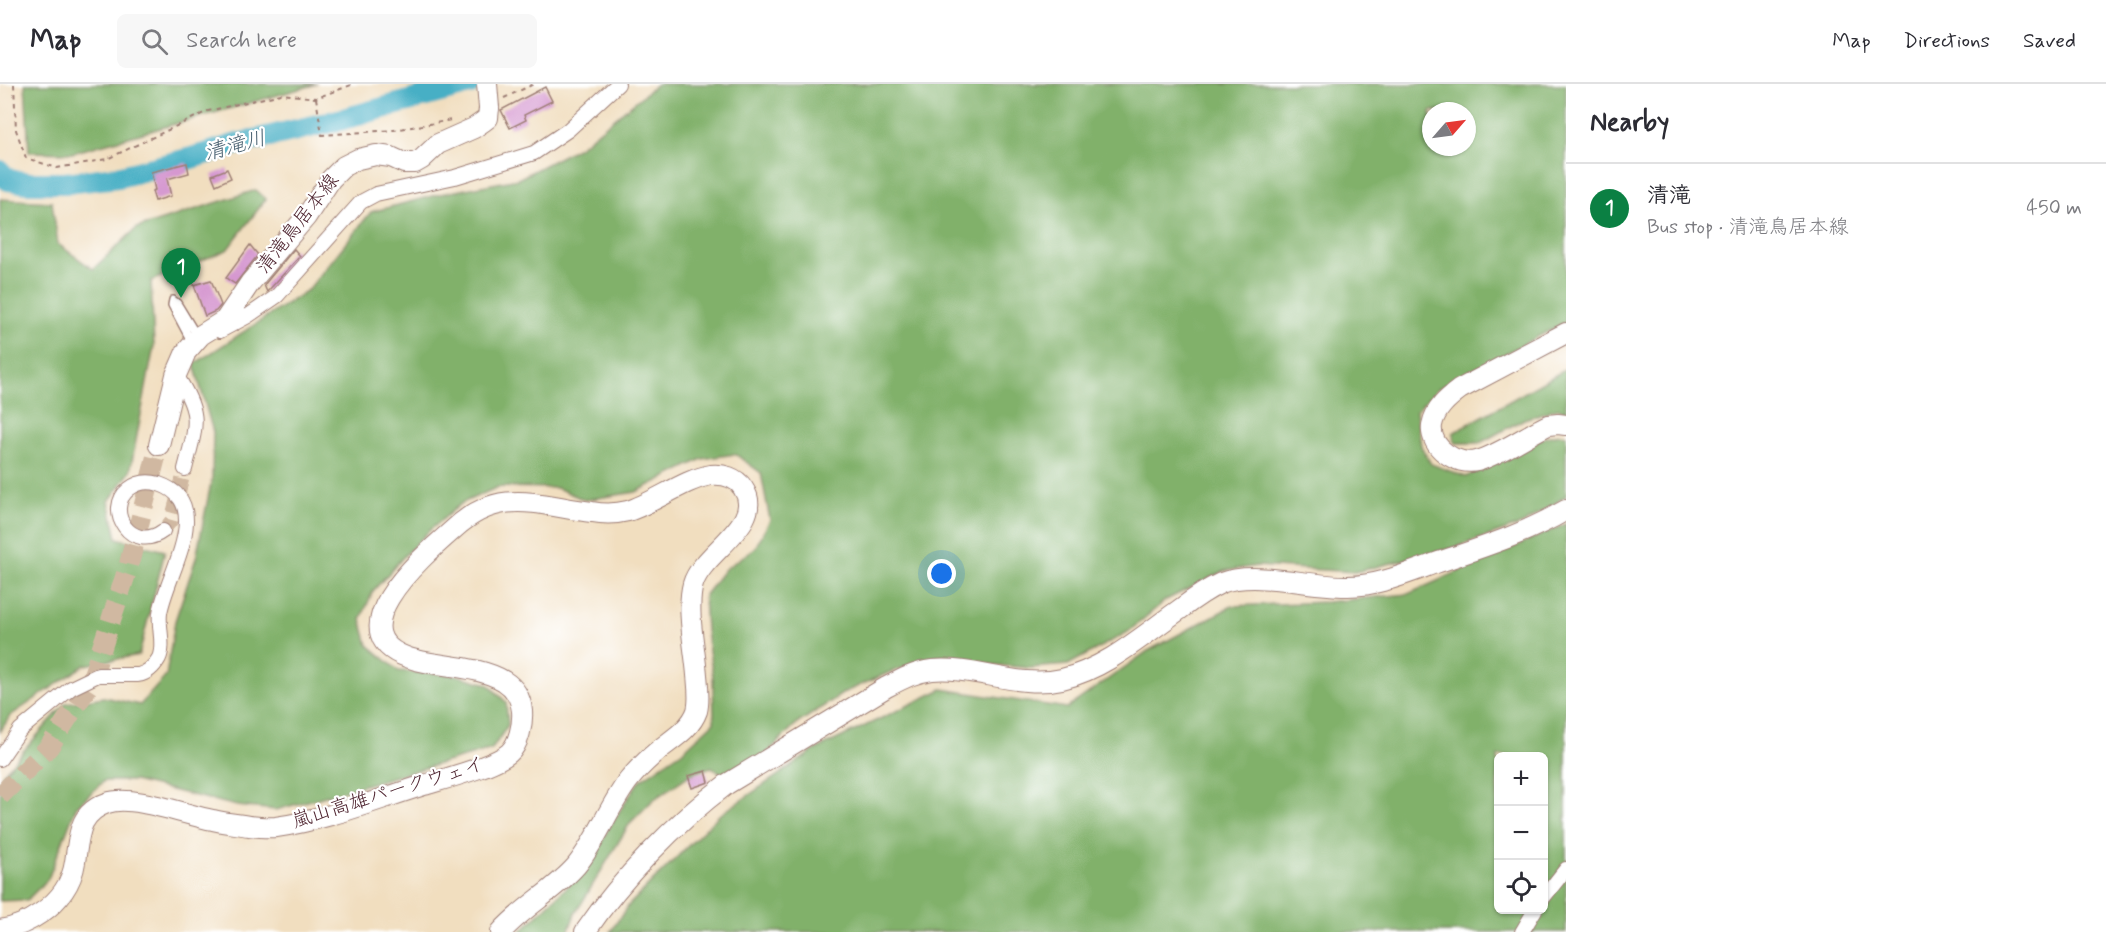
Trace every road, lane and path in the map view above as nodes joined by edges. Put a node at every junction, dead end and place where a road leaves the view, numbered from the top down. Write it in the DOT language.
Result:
graph roads {
  1 [pos="14,84"];
  2 [pos="354,84"];
  3 [pos="487,84"];
  4 [pos="534,84"];
  5 [pos="618,84"];
  6 [pos="520,90"];
  7 [pos="315,98"];
  8 [pos="458,118"];
  9 [pos="1566,333"];
  10 [pos="197,339"];
  11 [pos="176,375"];
  12 [pos="1566,425"];
  13 [pos="159,445"];
  14 [pos="185,469"];
  15 [pos="1566,510"];
  16 [pos="163,531"];
  17 [pos="0,759"];
  18 [pos="1566,869"];
  19 [pos="1548,892"];
  20 [pos="1532,914"];
  21 [pos="0,930"];
  22 [pos="501,932"];
  23 [pos="585,932"];
  24 [pos="1522,932"];
  1 -- 7 [label="path"];
  2 -- 7 [label="path"];
  3 -- 10 [label="street, 清滝鳥居本線, bridge"];
  4 -- 6 [label="path"];
  5 -- 10 [label="street"];
  7 -- 8 [label="path"];
  9 -- 12 [label="street"];
  10 -- 10 [label="lane"];
  10 -- 11 [label="street, 清滝鳥居本線"];
  11 -- 13 [label="street, 清滝鳥居本線"];
  11 -- 14 [label="street"];
  15 -- 23 [label="street"];
  16 -- 17 [label="street"];
  18 -- 19 [label="street"];
  20 -- 24 [label="street"];
  21 -- 22 [label="street, 嵐山高雄パークウェイ"];
}
